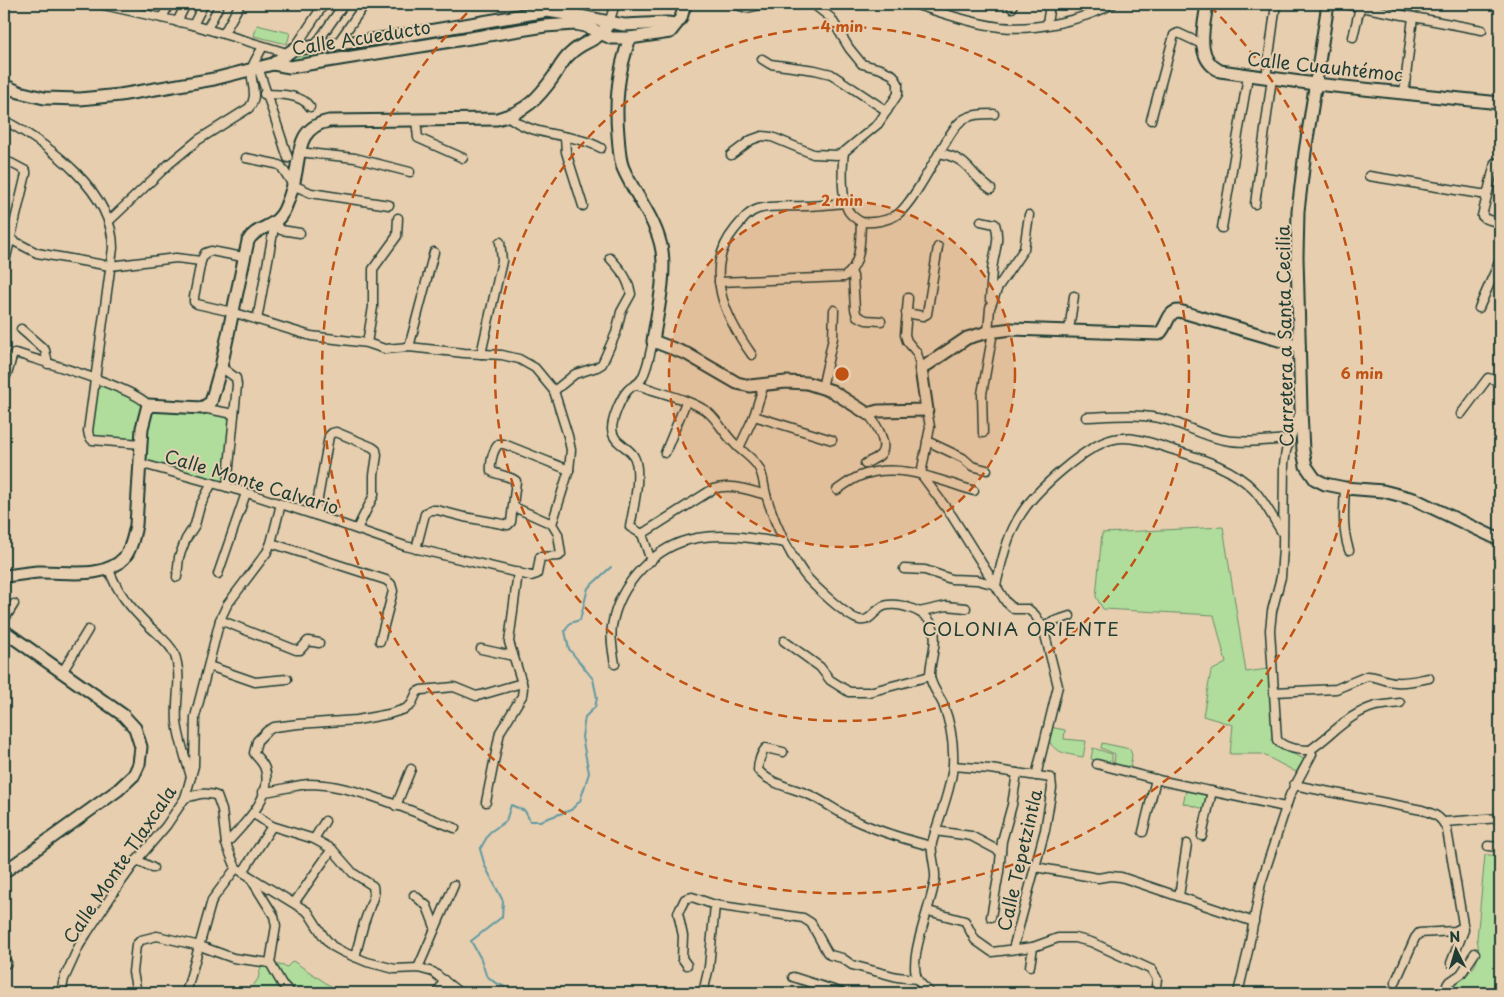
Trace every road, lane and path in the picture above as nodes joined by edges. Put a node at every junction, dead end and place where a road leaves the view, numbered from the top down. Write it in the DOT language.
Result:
graph roads {
  1 [pos="101,4"];
  2 [pos="139,4"];
  3 [pos="169,4"];
  4 [pos="186,4"];
  5 [pos="204,4"];
  6 [pos="220,4"];
  7 [pos="240,4"];
  8 [pos="324,4"];
  9 [pos="344,4"];
  10 [pos="364,4"];
  11 [pos="593,4"];
  12 [pos="615,4"];
  13 [pos="685,4"];
  14 [pos="734,4"];
  15 [pos="765,4"];
  16 [pos="813,4"];
  17 [pos="914,4"];
  18 [pos="1050,4"];
  19 [pos="1113,4"];
  20 [pos="1207,4"];
  21 [pos="1276,4"];
  22 [pos="1328,4"];
  23 [pos="1345,4"];
  24 [pos="117,6"];
  25 [pos="1365,6"];
  26 [pos="537,10"];
  27 [pos="135,13"];
  28 [pos="1413,17"];
  29 [pos="162,18"];
  30 [pos="177,22"];
  31 [pos="608,23"];
  32 [pos="1047,24"];
  33 [pos="193,25"];
  34 [pos="545,26"];
  35 [pos="207,29"];
  36 [pos="643,30"];
  37 [pos="1482,30"];
  38 [pos="224,33"];
  39 [pos="607,36"];
  40 [pos="1353,37"];
  41 [pos="630,38"];
  42 [pos="337,44"];
  43 [pos="1202,44"];
  44 [pos="263,46"];
  45 [pos="314,47"];
  46 [pos="291,51"];
  47 [pos="624,54"];
  48 [pos="762,59"];
  49 [pos="273,64"];
  50 [pos="255,68"];
  51 [pos="1248,76"];
  52 [pos="1269,78"];
  53 [pos="1315,84"];
  54 [pos="4,85"];
  55 [pos="1404,92"];
  56 [pos="267,94"];
  57 [pos="255,96"];
  58 [pos="1500,103"];
  59 [pos="310,107"];
  60 [pos="887,111"];
  61 [pos="994,114"];
  62 [pos="508,116"];
  63 [pos="4,120"];
  64 [pos="416,120"];
  65 [pos="1151,120"];
  66 [pos="565,137"];
  67 [pos="601,148"];
  68 [pos="844,152"];
  69 [pos="939,153"];
  70 [pos="293,155"];
  71 [pos="731,155"];
  72 [pos="246,158"];
  73 [pos="463,158"];
  74 [pos="1500,162"];
  75 [pos="11,163"];
  76 [pos="410,172"];
  77 [pos="1369,176"];
  78 [pos="293,185"];
  79 [pos="991,190"];
  80 [pos="1487,195"];
  81 [pos="846,203"];
  82 [pos="1255,204"];
  83 [pos="389,205"];
  84 [pos="583,206"];
  85 [pos="1029,215"];
  86 [pos="398,218"];
  87 [pos="109,221"];
  88 [pos="981,221"];
  89 [pos="275,222"];
  90 [pos="861,222"];
  91 [pos="1500,223"];
  92 [pos="1222,228"];
  93 [pos="300,233"];
  94 [pos="7,237"];
  95 [pos="500,242"];
  96 [pos="938,246"];
  97 [pos="434,252"];
  98 [pos="243,257"];
  99 [pos="610,258"];
  100 [pos="1500,260"];
  101 [pos="201,261"];
  102 [pos="4,266"];
  103 [pos="110,266"];
  104 [pos="851,272"];
  105 [pos="719,282"];
  106 [pos="1074,296"];
  107 [pos="908,298"];
  108 [pos="990,308"];
  109 [pos="1479,308"];
  110 [pos="834,310"];
  111 [pos="232,312"];
  112 [pos="906,314"];
  113 [pos="257,320"];
  114 [pos="881,321"];
  115 [pos="21,329"];
  116 [pos="1069,330"];
  117 [pos="991,332"];
  118 [pos="654,341"];
  119 [pos="366,344"];
  120 [pos="1299,346"];
  121 [pos="409,347"];
  122 [pos="481,354"];
  123 [pos="752,354"];
  124 [pos="48,364"];
  125 [pos="221,367"];
  126 [pos="921,368"];
  127 [pos="4,379"];
  128 [pos="95,379"];
  129 [pos="1500,381"];
  130 [pos="764,384"];
  131 [pos="637,385"];
  132 [pos="822,388"];
  133 [pos="554,390"];
  134 [pos="686,402"];
  135 [pos="148,405"];
  136 [pos="202,408"];
  137 [pos="927,410"];
  138 [pos="1301,410"];
  139 [pos="234,414"];
  140 [pos="868,414"];
  141 [pos="1461,414"];
  142 [pos="754,416"];
  143 [pos="1086,417"];
  144 [pos="983,433"];
  145 [pos="1290,439"];
  146 [pos="832,440"];
  147 [pos="927,441"];
  148 [pos="141,444"];
  149 [pos="739,448"];
  150 [pos="665,453"];
  151 [pos="139,463"];
  152 [pos="865,464"];
  153 [pos="569,470"];
  154 [pos="988,470"];
  155 [pos="921,474"];
  156 [pos="212,483"];
  157 [pos="227,487"];
  158 [pos="1345,488"];
  159 [pos="837,490"];
  160 [pos="974,491"];
  161 [pos="246,493"];
  162 [pos="766,495"];
  163 [pos="281,504"];
  164 [pos="514,507"];
  165 [pos="314,515"];
  166 [pos="552,524"];
  167 [pos="357,529"];
  168 [pos="642,534"];
  169 [pos="1283,534"];
  170 [pos="1500,540"];
  171 [pos="271,543"];
  172 [pos="784,544"];
  173 [pos="416,548"];
  174 [pos="1349,550"];
  175 [pos="651,560"];
  176 [pos="109,569"];
  177 [pos="904,569"];
  178 [pos="518,572"];
  179 [pos="218,574"];
  180 [pos="4,576"];
  181 [pos="177,578"];
  182 [pos="996,585"];
  183 [pos="14,604"];
  184 [pos="966,608"];
  185 [pos="919,612"];
  186 [pos="1070,616"];
  187 [pos="4,620"];
  188 [pos="220,620"];
  189 [pos="1043,627"];
  190 [pos="88,630"];
  191 [pos="4,631"];
  192 [pos="380,641"];
  193 [pos="784,641"];
  194 [pos="319,642"];
  195 [pos="481,649"];
  196 [pos="513,656"];
  197 [pos="615,664"];
  198 [pos="209,666"];
  199 [pos="63,671"];
  200 [pos="930,676"];
  201 [pos="1429,678"];
  202 [pos="287,679"];
  203 [pos="522,683"];
  204 [pos="1275,692"];
  205 [pos="1400,703"];
  206 [pos="1310,750"];
  207 [pos="782,752"];
  208 [pos="1097,764"];
  209 [pos="953,766"];
  210 [pos="411,769"];
  211 [pos="1017,773"];
  212 [pos="1036,776"];
  213 [pos="192,779"];
  214 [pos="1156,779"];
  215 [pos="1294,786"];
  216 [pos="1212,791"];
  217 [pos="263,792"];
  218 [pos="185,798"];
  219 [pos="486,802"];
  220 [pos="396,806"];
  221 [pos="1285,807"];
  222 [pos="254,814"];
  223 [pos="1500,818"];
  224 [pos="325,821"];
  225 [pos="1444,822"];
  226 [pos="272,826"];
  227 [pos="455,828"];
  228 [pos="935,831"];
  229 [pos="1143,832"];
  230 [pos="1202,836"];
  231 [pos="314,839"];
  232 [pos="226,844"];
  233 [pos="1187,844"];
  234 [pos="931,846"];
  235 [pos="1488,846"];
  236 [pos="1500,847"];
  237 [pos="332,848"];
  238 [pos="1001,852"];
  239 [pos="137,860"];
  240 [pos="1035,867"];
  241 [pos="152,868"];
  242 [pos="236,868"];
  243 [pos="4,872"];
  244 [pos="247,875"];
  245 [pos="454,885"];
  246 [pos="414,896"];
  247 [pos="1179,896"];
  248 [pos="294,903"];
  249 [pos="715,905"];
  250 [pos="928,911"];
  251 [pos="991,916"];
  252 [pos="1254,922"];
  253 [pos="435,927"];
  254 [pos="1463,927"];
  255 [pos="200,946"];
  256 [pos="1033,947"];
  257 [pos="1013,950"];
  258 [pos="1475,953"];
  259 [pos="354,958"];
  260 [pos="270,963"];
  261 [pos="1451,963"];
  262 [pos="686,965"];
  263 [pos="1030,966"];
  264 [pos="418,968"];
  265 [pos="793,977"];
  266 [pos="917,979"];
  267 [pos="444,980"];
  268 [pos="1395,983"];
  269 [pos="60,993"];
  270 [pos="137,993"];
  271 [pos="186,993"];
  272 [pos="291,993"];
  273 [pos="438,993"];
  274 [pos="460,993"];
  275 [pos="703,993"];
  276 [pos="843,993"];
  277 [pos="930,993"];
  278 [pos="1155,993"];
  279 [pos="1238,993"];
  280 [pos="1435,993"];
  1 -- 24 [label="street"];
  2 -- 27 [label="street"];
  3 -- 29 [label="street"];
  4 -- 30 [label="street"];
  5 -- 33 [label="street"];
  6 -- 35 [label="street"];
  7 -- 38 [label="street"];
  8 -- 46 [label="street"];
  9 -- 45 [label="street"];
  10 -- 42 [label="street"];
  11 -- 26 [label="street, Calle Acueducto"];
  12 -- 31 [label="street"];
  13 -- 36 [label="street, Calle Acueducto"];
  14 -- 15 [label="street"];
  16 -- 60 [label="street"];
  17 -- 32 [label="street"];
  18 -- 32 [label="street"];
  19 -- 32 [label="street"];
  20 -- 43 [label="street"];
  21 -- 52 [label="street"];
  22 -- 53 [label="street, Carretera a Santa Cecilia"];
  23 -- 25 [label="street"];
  24 -- 27 [label="street"];
  25 -- 28 [label="street"];
  25 -- 40 [label="street"];
  26 -- 31 [label="street, Calle Acueducto"];
  26 -- 34 [label="street"];
  26 -- 42 [label="street, Calle Acueducto"];
  27 -- 29 [label="street"];
  28 -- 37 [label="street"];
  28 -- 55 [label="street"];
  29 -- 30 [label="street"];
  30 -- 33 [label="street"];
  31 -- 36 [label="street, Calle Acueducto"];
  31 -- 39 [label="street"];
  33 -- 35 [label="street"];
  34 -- 39 [label="street, Calle Acueducto"];
  34 -- 49 [label="street, Calle Acueducto"];
  35 -- 38 [label="street"];
  36 -- 41 [label="street"];
  38 -- 44 [label="street"];
  39 -- 41 [label="street"];
  39 -- 47 [label="street"];
  39 -- 62 [label="street"];
  41 -- 47 [label="street"];
  42 -- 45 [label="street, Calle Acueducto"];
  43 -- 51 [label="street, Calle Cuauhtémoc"];
  43 -- 65 [label="street"];
  44 -- 46 [label="street"];
  44 -- 50 [label="street"];
  45 -- 46 [label="street, Calle Acueducto"];
  46 -- 49 [label="street, Calle Acueducto"];
  47 -- 118 [label="street"];
  48 -- 60 [label="street"];
  49 -- 50 [label="street, Calle Acueducto"];
  50 -- 54 [label="street, Calle Acueducto"];
  50 -- 56 [label="street"];
  50 -- 57 [label="street"];
  51 -- 52 [label="street, Calle Cuauhtémoc"];
  51 -- 92 [label="street"];
  52 -- 53 [label="street, Calle Cuauhtémoc"];
  52 -- 82 [label="street"];
  53 -- 55 [label="street, Calle Cuauhtémoc"];
  53 -- 120 [label="street, Carretera a Santa Cecilia"];
  55 -- 58 [label="street, Calle Cuauhtémoc"];
  56 -- 57 [label="street"];
  56 -- 59 [label="street"];
  56 -- 70 [label="street"];
  57 -- 87 [label="street"];
  60 -- 68 [label="street"];
  61 -- 69 [label="street"];
  62 -- 64 [label="street"];
  62 -- 66 [label="street"];
  63 -- 87 [label="street"];
  64 -- 70 [label="street"];
  64 -- 73 [label="street"];
  66 -- 67 [label="street"];
  66 -- 84 [label="street"];
  68 -- 71 [label="street"];
  68 -- 81 [label="street"];
  69 -- 79 [label="street"];
  69 -- 90 [label="street"];
  70 -- 76 [label="street"];
  70 -- 78 [label="street"];
  72 -- 78 [label="street"];
  74 -- 80 [label="street"];
  75 -- 94 [label="street"];
  77 -- 80 [label="street"];
  78 -- 83 [label="street"];
  78 -- 89 [label="street"];
  80 -- 91 [label="street"];
  81 -- 90 [label="street"];
  81 -- 105 [label="street"];
  85 -- 108 [label="street"];
  86 -- 119 [label="street"];
  87 -- 103 [label="street"];
  88 -- 108 [label="street"];
  89 -- 93 [label="street"];
  89 -- 98 [label="street"];
  89 -- 113 [label="street"];
  90 -- 104 [label="street"];
  94 -- 102 [label="street"];
  94 -- 103 [label="street"];
  95 -- 122 [label="street"];
  96 -- 112 [label="street"];
  97 -- 121 [label="street"];
  98 -- 101 [label="street"];
  98 -- 111 [label="street"];
  99 -- 133 [label="street"];
  100 -- 109 [label="street"];
  101 -- 103 [label="street"];
  101 -- 111 [label="street"];
  103 -- 128 [label="street"];
  104 -- 105 [label="street"];
  104 -- 114 [label="street"];
  105 -- 123 [label="street"];
  106 -- 116 [label="street"];
  107 -- 112 [label="street"];
  108 -- 117 [label="street"];
  110 -- 132 [label="street"];
  111 -- 113 [label="street"];
  111 -- 125 [label="street"];
  112 -- 126 [label="street"];
  113 -- 119 [label="street"];
  115 -- 124 [label="street"];
  116 -- 117 [label="street"];
  116 -- 120 [label="street"];
  117 -- 126 [label="street"];
  117 -- 144 [label="street"];
  118 -- 130 [label="street"];
  118 -- 131 [label="street"];
  119 -- 121 [label="street"];
  120 -- 138 [label="street, Carretera a Santa Cecilia"];
  121 -- 122 [label="street"];
  122 -- 133 [label="street"];
  124 -- 127 [label="street"];
  124 -- 128 [label="street"];
  125 -- 136 [label="street"];
  125 -- 139 [label="street"];
  126 -- 137 [label="street"];
  128 -- 135 [label="street"];
  128 -- 148 [label="street, Calle Monte Calvario"];
  129 -- 141 [label="street"];
  130 -- 132 [label="street"];
  130 -- 142 [label="street"];
  131 -- 134 [label="street"];
  131 -- 168 [label="street"];
  132 -- 140 [label="street"];
  133 -- 153 [label="street"];
  134 -- 149 [label="street"];
  134 -- 150 [label="street"];
  135 -- 136 [label="street"];
  135 -- 148 [label="street"];
  136 -- 139 [label="street"];
  137 -- 140 [label="street"];
  137 -- 147 [label="street"];
  138 -- 145 [label="street"];
  138 -- 158 [label="street, Carretera a Santa Cecilia"];
  139 -- 157 [label="street"];
  140 -- 152 [label="street"];
  142 -- 146 [label="street"];
  142 -- 149 [label="street"];
  143 -- 145 [label="street"];
  145 -- 169 [label="street"];
  147 -- 154 [label="street"];
  147 -- 155 [label="street"];
  148 -- 151 [label="street"];
  149 -- 162 [label="street"];
  151 -- 156 [label="street, Calle Monte Calvario"];
  151 -- 176 [label="street"];
  153 -- 164 [label="street"];
  153 -- 166 [label="street"];
  155 -- 159 [label="street"];
  155 -- 160 [label="street"];
  155 -- 182 [label="street"];
  156 -- 157 [label="street, Calle Monte Calvario"];
  156 -- 181 [label="street"];
  157 -- 161 [label="street, Calle Monte Calvario"];
  158 -- 170 [label="street, Carretera a Santa Cecilia"];
  158 -- 174 [label="street"];
  161 -- 163 [label="street, Calle Monte Calvario"];
  161 -- 179 [label="street"];
  162 -- 168 [label="street"];
  162 -- 172 [label="street"];
  163 -- 165 [label="street, Calle Monte Calvario"];
  163 -- 171 [label="street, Calle Monte Tlaxcala"];
  164 -- 166 [label="street"];
  164 -- 173 [label="street"];
  165 -- 167 [label="street, Calle Monte Calvario"];
  165 -- 167 [label="street"];
  166 -- 178 [label="street"];
  167 -- 173 [label="street, Calle Monte Calvario"];
  168 -- 175 [label="street"];
  169 -- 182 [label="street"];
  169 -- 204 [label="street"];
  171 -- 188 [label="street, Calle Monte Tlaxcala"];
  171 -- 192 [label="street"];
  172 -- 175 [label="street"];
  172 -- 185 [label="street"];
  173 -- 178 [label="street, Calle Monte Calvario"];
  175 -- 197 [label="street"];
  176 -- 180 [label="street"];
  176 -- 213 [label="street, Calle Monte Tlaxcala"];
  177 -- 182 [label="street"];
  178 -- 196 [label="street"];
  182 -- 189 [label="street"];
  183 -- 187 [label="street"];
  184 -- 185 [label="street"];
  185 -- 200 [label="street"];
  186 -- 189 [label="street"];
  188 -- 194 [label="street"];
  188 -- 198 [label="street, Calle Monte Tlaxcala"];
  189 -- 212 [label="street"];
  190 -- 199 [label="street"];
  191 -- 199 [label="street"];
  193 -- 200 [label="street"];
  195 -- 196 [label="street"];
  196 -- 203 [label="street"];
  198 -- 202 [label="street"];
  198 -- 213 [label="street, Calle Monte Tlaxcala"];
  199 -- 243 [label="street"];
  200 -- 209 [label="street"];
  201 -- 204 [label="street"];
  203 -- 217 [label="street"];
  203 -- 219 [label="street"];
  204 -- 206 [label="street"];
  205 -- 206 [label="street"];
  206 -- 215 [label="street"];
  207 -- 234 [label="street"];
  208 -- 214 [label="street"];
  209 -- 211 [label="street"];
  209 -- 228 [label="street"];
  210 -- 220 [label="street"];
  211 -- 212 [label="street"];
  211 -- 238 [label="street"];
  212 -- 240 [label="street, Calle Tepetzintla"];
  213 -- 218 [label="street, Calle Monte Tlaxcala"];
  214 -- 216 [label="street"];
  214 -- 229 [label="street"];
  215 -- 221 [label="street"];
  215 -- 225 [label="street"];
  216 -- 221 [label="street"];
  216 -- 230 [label="street"];
  217 -- 220 [label="street"];
  217 -- 222 [label="street"];
  218 -- 232 [label="street"];
  218 -- 239 [label="street, Calle Monte Tlaxcala"];
  220 -- 227 [label="street"];
  221 -- 252 [label="street"];
  222 -- 226 [label="street"];
  222 -- 232 [label="street"];
  223 -- 225 [label="street"];
  224 -- 231 [label="street"];
  225 -- 254 [label="street"];
  226 -- 231 [label="street"];
  226 -- 244 [label="street"];
  228 -- 234 [label="street"];
  228 -- 238 [label="street"];
  231 -- 237 [label="street"];
  232 -- 242 [label="street"];
  233 -- 247 [label="street"];
  234 -- 250 [label="street"];
  235 -- 236 [label="street"];
  237 -- 248 [label="street"];
  237 -- 259 [label="street"];
  238 -- 251 [label="street"];
  239 -- 241 [label="street"];
  239 -- 269 [label="street, Calle Monte Tlaxcala"];
  240 -- 247 [label="street"];
  240 -- 257 [label="street, Calle Tepetzintla"];
  242 -- 244 [label="street"];
  242 -- 255 [label="street"];
  244 -- 248 [label="street"];
  244 -- 260 [label="street"];
  245 -- 253 [label="street"];
  246 -- 253 [label="street"];
  247 -- 252 [label="street"];
  248 -- 259 [label="street"];
  249 -- 262 [label="street"];
  249 -- 266 [label="street"];
  249 -- 275 [label="street"];
  250 -- 257 [label="street"];
  250 -- 266 [label="street"];
  252 -- 279 [label="street"];
  253 -- 264 [label="street"];
  254 -- 261 [label="street"];
  254 -- 268 [label="street"];
  255 -- 260 [label="street"];
  255 -- 270 [label="street"];
  255 -- 271 [label="street"];
  256 -- 257 [label="street"];
  256 -- 263 [label="street"];
  256 -- 278 [label="street"];
  258 -- 280 [label="street"];
  259 -- 264 [label="street"];
  260 -- 272 [label="street"];
  264 -- 267 [label="street"];
  265 -- 276 [label="street"];
  266 -- 277 [label="street"];
  267 -- 273 [label="street"];
  267 -- 274 [label="street"];
}
